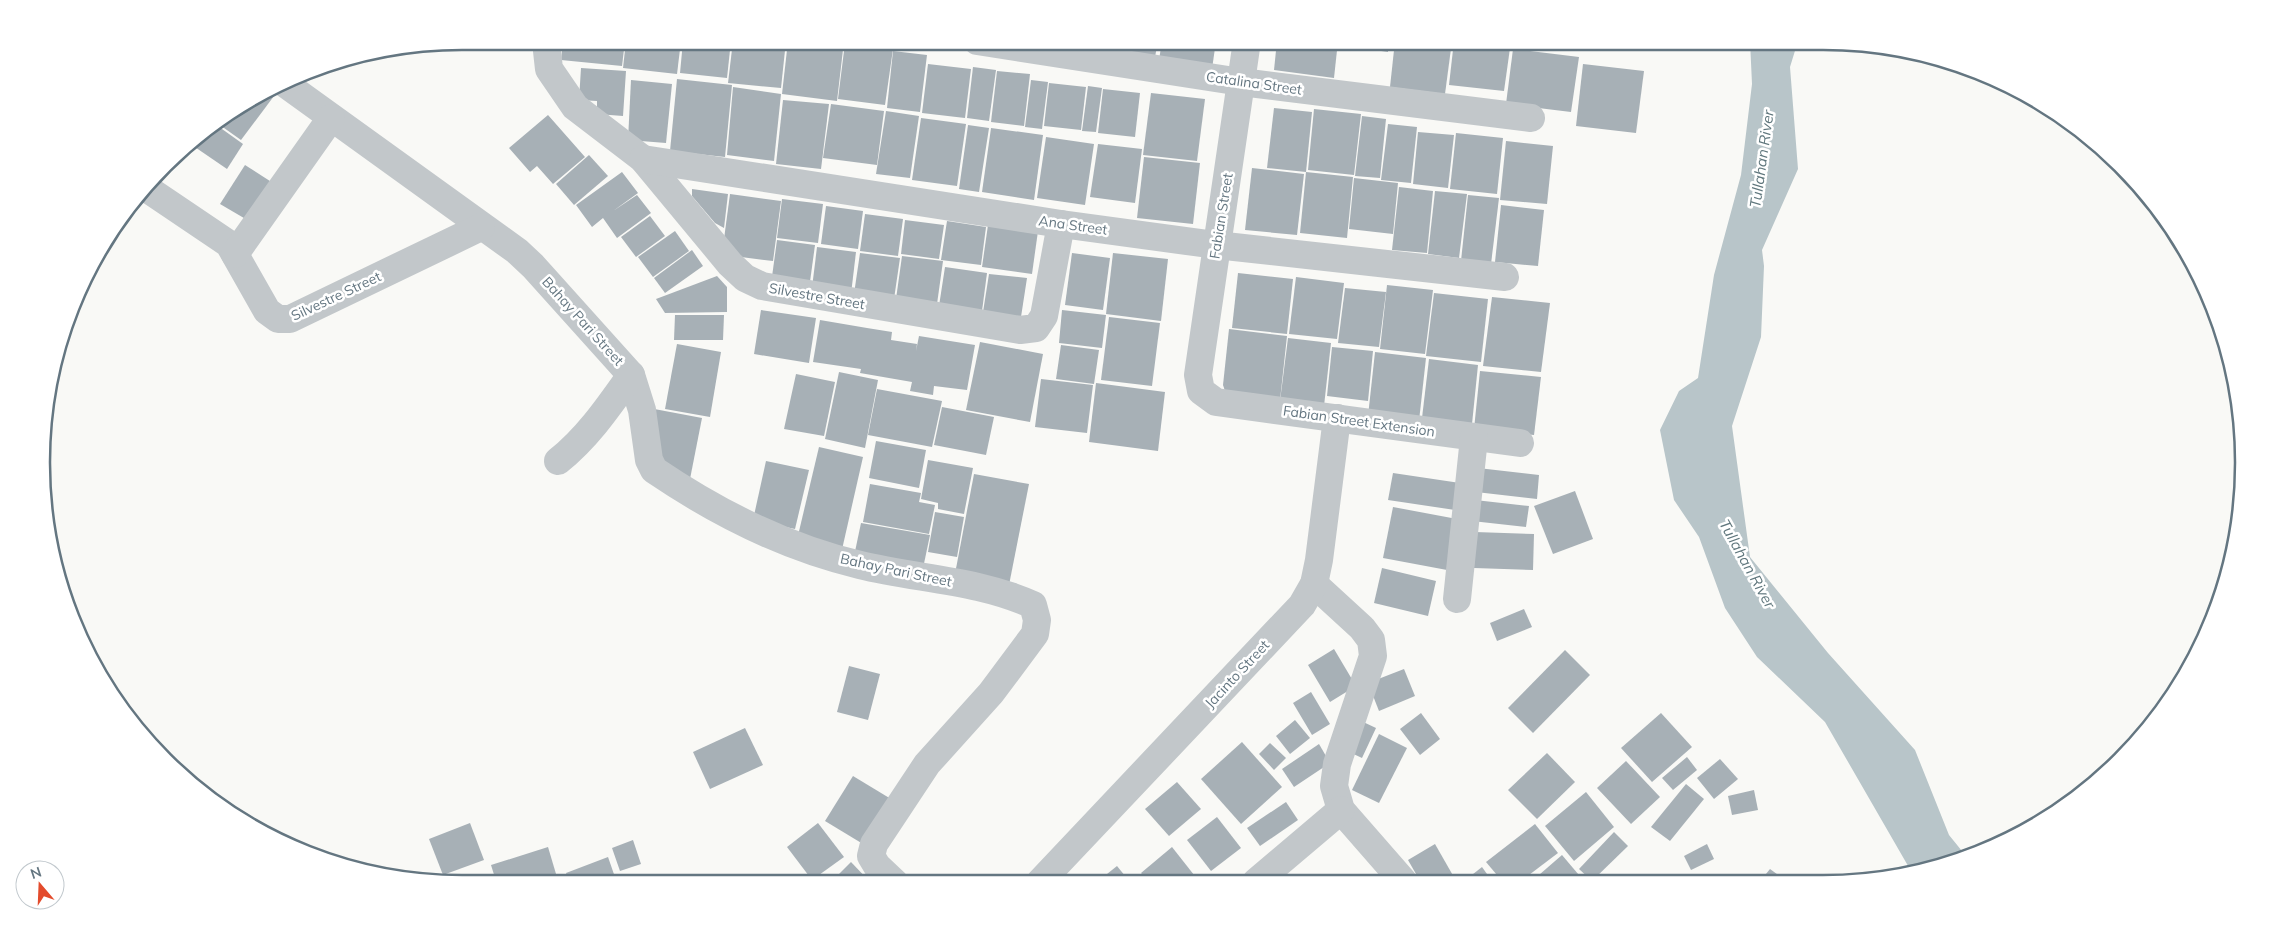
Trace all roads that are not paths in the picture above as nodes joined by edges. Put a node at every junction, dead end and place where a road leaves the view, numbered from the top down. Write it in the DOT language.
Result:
graph roads {
  1 [pos="547,50"];
  2 [pos="1036,50"];
  3 [pos="1246,50"];
  4 [pos="1241,82"];
  5 [pos="291,88"];
  6 [pos="332,118"];
  7 [pos="1531,118"];
  8 [pos="643,159"];
  9 [pos="151,192"];
  10 [pos="1062,224"];
  11 [pos="481,227"];
  12 [pos="1216,245"];
  13 [pos="236,254"];
  14 [pos="1505,277"];
  15 [pos="631,375"];
  16 [pos="1200,391"];
  17 [pos="1337,418"];
  18 [pos="1474,438"];
  19 [pos="1520,443"];
  20 [pos="558,461"];
  21 [pos="1314,584"];
  22 [pos="1457,600"];
  23 [pos="1341,810"];
  24 [pos="887,875"];
  25 [pos="1047,875"];
  26 [pos="1264,875"];
  27 [pos="1398,875"];
  1 -- 8 [label="street, Silvestre Street"];
  2 -- 4 [label="street, Catalina Street"];
  3 -- 4 [label="street, Fabian Street"];
  4 -- 7 [label="street, Catalina Street"];
  4 -- 12 [label="street, Fabian Street"];
  5 -- 6 [label="street, Bahay Pari Street"];
  6 -- 11 [label="street, Bahay Pari Street"];
  6 -- 13 [label="street"];
  8 -- 10 [label="street, Ana Street"];
  8 -- 10 [label="street, Silvestre Street"];
  9 -- 13 [label="street, Silvestre Street"];
  10 -- 12 [label="street, Ana Street"];
  11 -- 13 [label="street, Silvestre Street"];
  11 -- 15 [label="street, Bahay Pari Street"];
  12 -- 14 [label="street, Ana Street"];
  12 -- 16 [label="street, Fabian Street"];
  15 -- 20 [label="street"];
  15 -- 24 [label="street, Bahay Pari Street"];
  16 -- 17 [label="street, Fabian Street Extension"];
  17 -- 18 [label="street, Fabian Street Extension"];
  17 -- 21 [label="street, Jacinto Street"];
  18 -- 19 [label="street, Fabian Street Extension"];
  18 -- 22 [label="street"];
  21 -- 23 [label="street"];
  21 -- 25 [label="street, Jacinto Street"];
  23 -- 26 [label="street"];
  23 -- 27 [label="street"];
}
